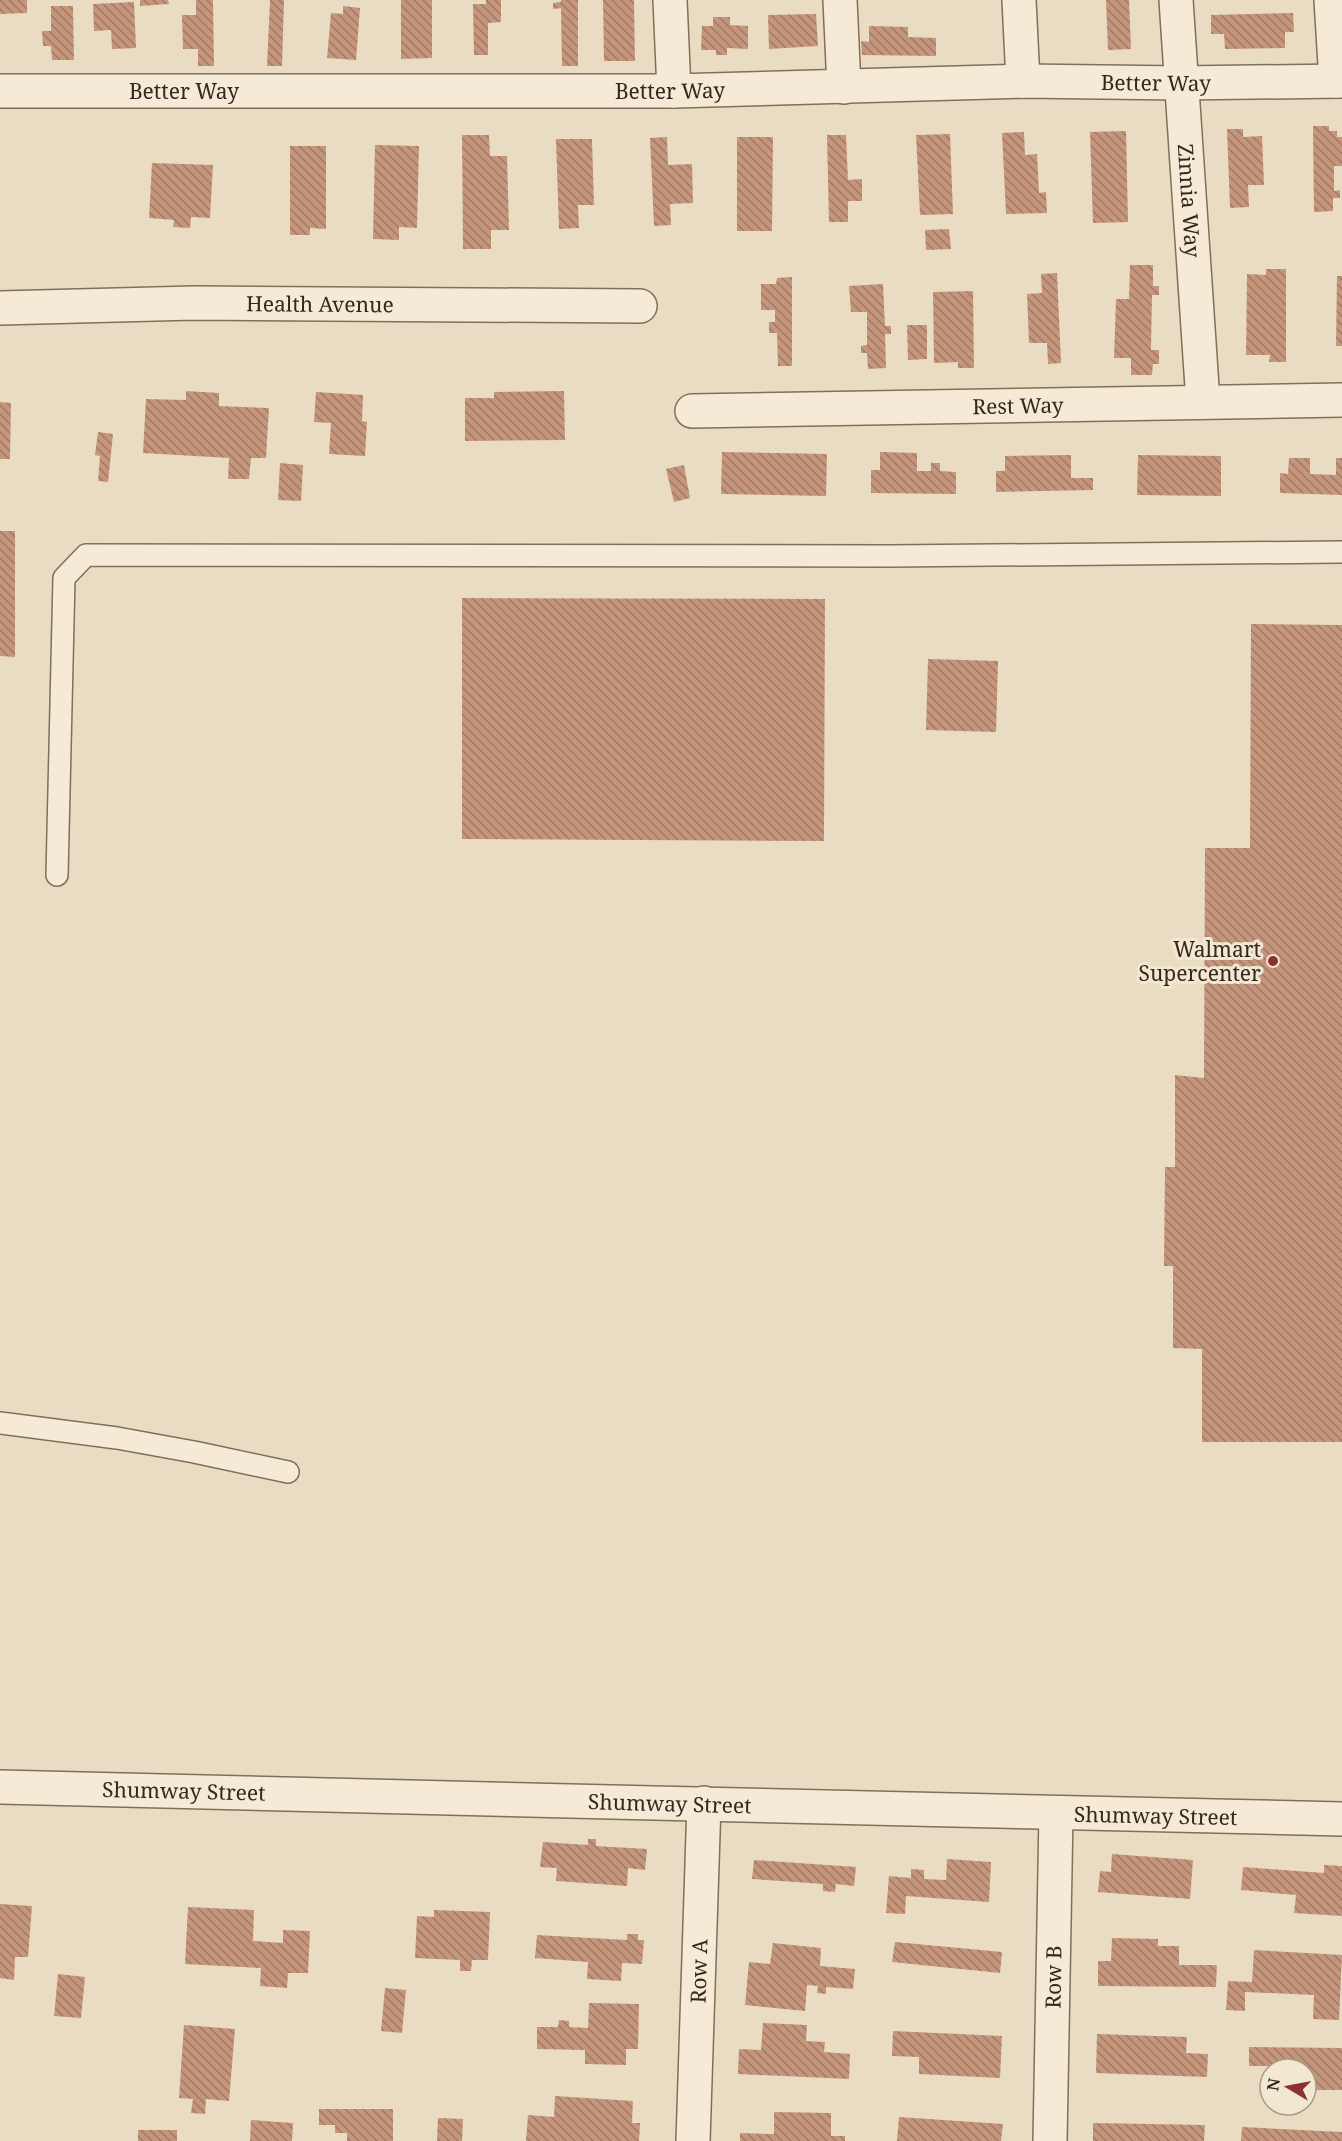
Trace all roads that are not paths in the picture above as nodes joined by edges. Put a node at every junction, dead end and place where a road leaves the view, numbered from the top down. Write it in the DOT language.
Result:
graph roads {
  1 [pos="670,0"];
  2 [pos="840,0"];
  3 [pos="1019,0"];
  4 [pos="1176,0"];
  5 [pos="1331,0"];
  6 [pos="1023,81"];
  7 [pos="1339,81"];
  8 [pos="1181,83"];
  9 [pos="844,87"];
  10 [pos="0,91"];
  11 [pos="674,91"];
  12 [pos="640,306"];
  13 [pos="0,308"];
  14 [pos="1342,400"];
  15 [pos="1203,402"];
  16 [pos="692,411"];
  17 [pos="1342,552"];
  18 [pos="57,875"];
  19 [pos="0,1423"];
  20 [pos="288,1472"];
  21 [pos="0,1787"];
  22 [pos="704,1803"];
  23 [pos="1056,1814"];
  24 [pos="1342,1819"];
  25 [pos="693,2141"];
  26 [pos="1050,2141"];
  1 -- 11 [label="street"];
  2 -- 9 [label="street"];
  3 -- 6 [label="street"];
  4 -- 8 [label="street, Zinnia Way"];
  5 -- 7 [label="street"];
  6 -- 8 [label="street, Better Way"];
  6 -- 9 [label="street, Better Way"];
  7 -- 8 [label="street, Better Way"];
  8 -- 15 [label="street, Zinnia Way"];
  9 -- 11 [label="street, Better Way"];
  10 -- 11 [label="street, Better Way"];
  12 -- 13 [label="street, Health Avenue"];
  14 -- 15 [label="street, Rest Way"];
  15 -- 16 [label="street, Rest Way"];
  17 -- 18 [label="lane"];
  19 -- 20 [label="lane"];
  21 -- 22 [label="street, Shumway Street"];
  22 -- 23 [label="street, Shumway Street"];
  22 -- 25 [label="street, Row A"];
  23 -- 24 [label="street, Shumway Street"];
  23 -- 26 [label="street, Row B"];
}
